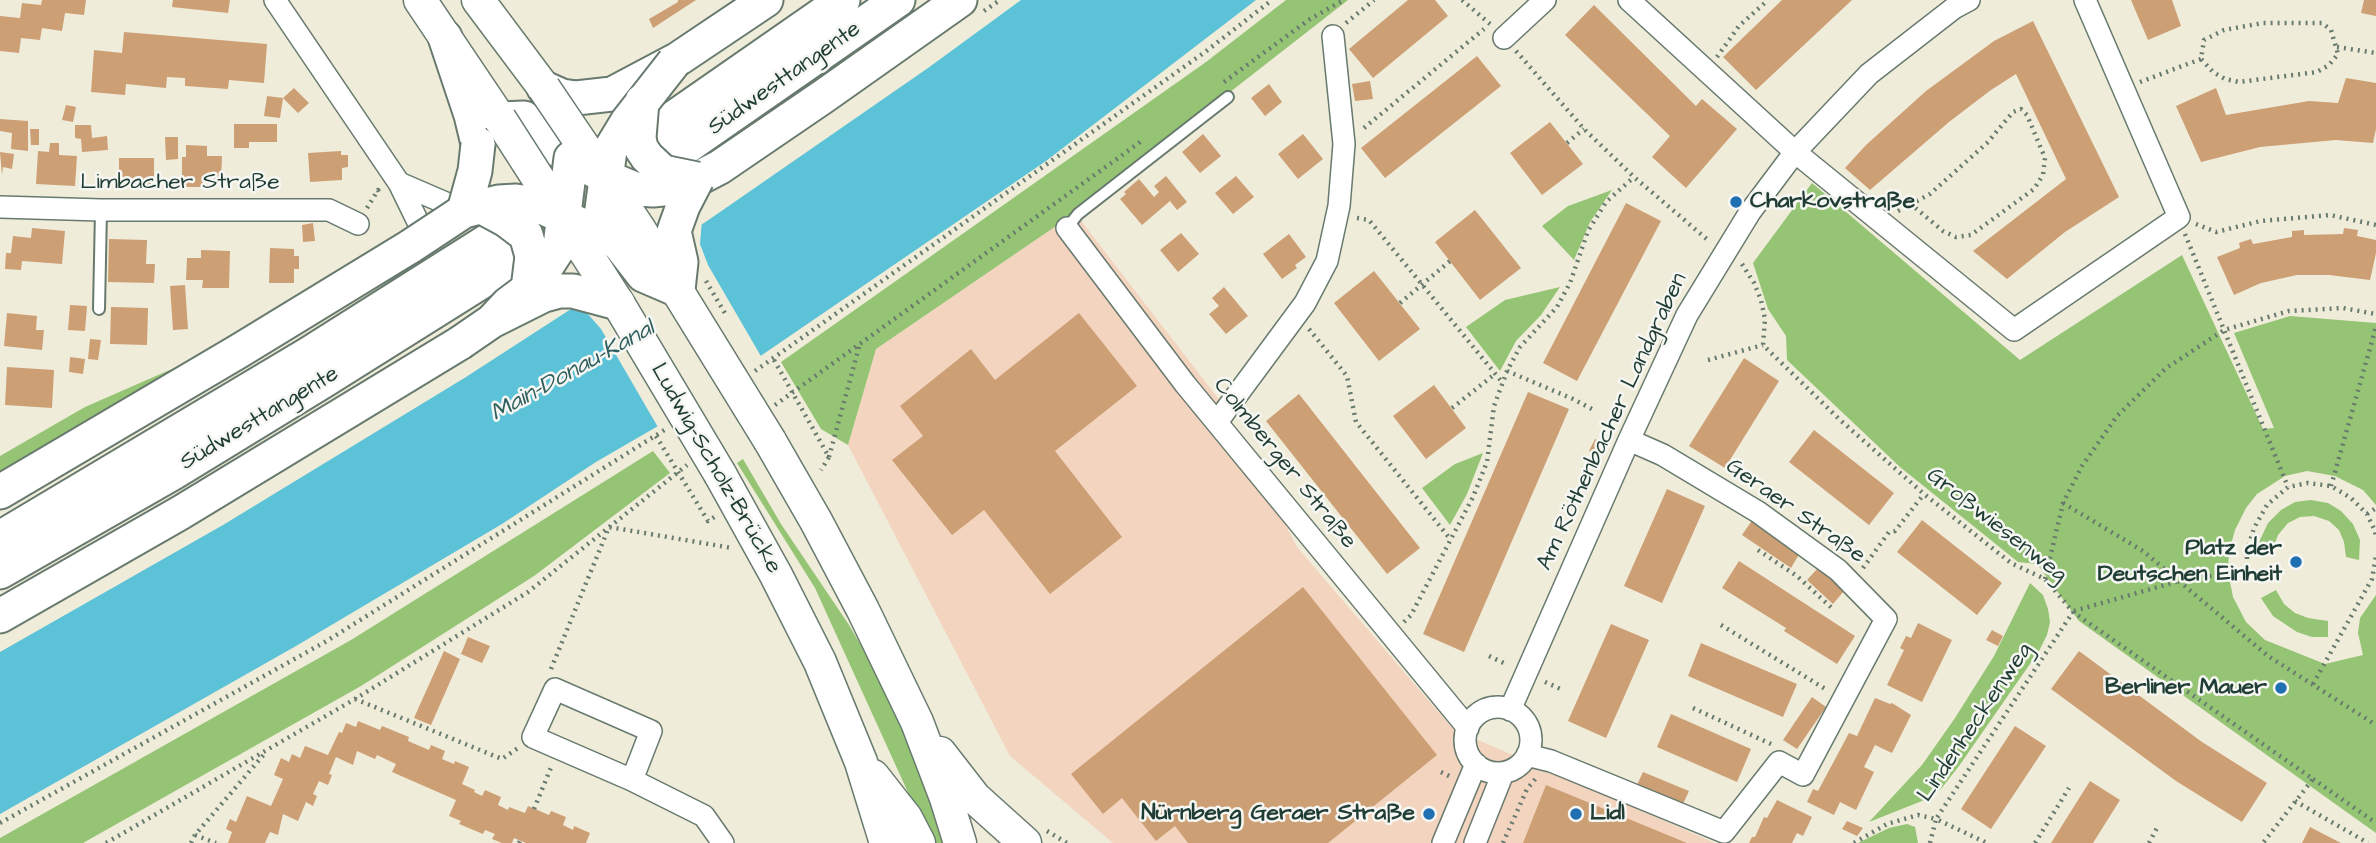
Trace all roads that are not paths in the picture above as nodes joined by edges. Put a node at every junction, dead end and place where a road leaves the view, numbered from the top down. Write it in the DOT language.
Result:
graph roads {
  1 [pos="275,0"];
  2 [pos="420,0"];
  3 [pos="478,0"];
  4 [pos="766,0"];
  5 [pos="843,0"];
  6 [pos="898,0"];
  7 [pos="960,0"];
  8 [pos="1545,0"];
  9 [pos="1629,0"];
  10 [pos="2085,0"];
  11 [pos="1957,3"];
  12 [pos="1497,31"];
  13 [pos="1333,36"];
  14 [pos="445,37"];
  15 [pos="674,62"];
  16 [pos="544,88"];
  17 [pos="1228,97"];
  18 [pos="500,119"];
  19 [pos="569,123"];
  20 [pos="657,129"];
  21 [pos="1795,152"];
  22 [pos="571,158"];
  23 [pos="606,177"];
  24 [pos="698,179"];
  25 [pos="399,183"];
  26 [pos="0,207"];
  27 [pos="472,209"];
  28 [pos="102,210"];
  29 [pos="564,217"];
  30 [pos="358,224"];
  31 [pos="1067,228"];
  32 [pos="600,232"];
  33 [pos="417,242"];
  34 [pos="514,261"];
  35 [pos="692,285"];
  36 [pos="610,290"];
  37 [pos="99,309"];
  38 [pos="492,321"];
  39 [pos="1217,422"];
  40 [pos="1629,440"];
  41 [pos="0,492"];
  42 [pos="0,538"];
  43 [pos="0,572"];
  44 [pos="0,616"];
  45 [pos="1510,710"];
  46 [pos="917,722"];
  47 [pos="1468,727"];
  48 [pos="1527,755"];
  49 [pos="861,762"];
  50 [pos="1476,764"];
  51 [pos="1503,773"];
  52 [pos="632,780"];
  53 [pos="723,843"];
  54 [pos="886,843"];
  55 [pos="919,843"];
  56 [pos="960,843"];
  57 [pos="1025,843"];
  58 [pos="1443,843"];
  59 [pos="1475,843"];
  1 -- 25 [label="street"];
  2 -- 14 [label="main road, Ludwig-Scholz-Brücke"];
  3 -- 16 [label="main road"];
  4 -- 15 [label="highway"];
  5 -- 20 [label="highway, Südwesttangente"];
  6 -- 20 [label="highway, Südwesttangente"];
  7 -- 24 [label="highway"];
  8 -- 12 [label="street"];
  9 -- 21 [label="street"];
  10 -- 21 [label="street"];
  11 -- 21 [label="street, Am Röthenbacher Landgraben"];
  13 -- 39 [label="street"];
  14 -- 18 [label="main road, Ludwig-Scholz-Brücke"];
  14 -- 27 [label="highway, bridge"];
  15 -- 16 [label="highway, bridge"];
  15 -- 20 [label="highway, bridge"];
  16 -- 19 [label="main road, bridge"];
  17 -- 31 [label="lane"];
  18 -- 22 [label="highway"];
  18 -- 29 [label="main road, Ludwig-Scholz-Brücke, bridge"];
  19 -- 22 [label="highway, bridge"];
  19 -- 23 [label="main road, bridge"];
  20 -- 23 [label="highway, bridge"];
  20 -- 24 [label="highway, bridge"];
  21 -- 40 [label="street, Am Röthenbacher Landgraben"];
  22 -- 23 [label="highway, bridge"];
  22 -- 29 [label="highway, bridge"];
  23 -- 24 [label="highway, bridge"];
  23 -- 32 [label="highway, bridge"];
  23 -- 35 [label="main road, bridge"];
  24 -- 35 [label="highway, bridge"];
  25 -- 27 [label="street"];
  25 -- 33 [label="street"];
  26 -- 28 [label="street, Limbacher Straße"];
  27 -- 29 [label="highway, bridge"];
  27 -- 33 [label="highway, bridge"];
  27 -- 34 [label="highway, bridge"];
  28 -- 30 [label="street, Limbacher Straße"];
  28 -- 37 [label="lane"];
  29 -- 32 [label="highway, bridge"];
  29 -- 34 [label="highway, bridge"];
  29 -- 36 [label="main road, Ludwig-Scholz-Brücke, bridge"];
  31 -- 39 [label="street, Colmberger Straße"];
  32 -- 35 [label="highway, bridge"];
  32 -- 36 [label="highway"];
  33 -- 41 [label="highway"];
  34 -- 38 [label="highway, bridge"];
  34 -- 42 [label="highway, Südwesttangente"];
  34 -- 43 [label="highway, Südwesttangente"];
  35 -- 46 [label="main road, bridge"];
  36 -- 38 [label="highway, bridge"];
  36 -- 49 [label="main road, Ludwig-Scholz-Brücke, bridge"];
  38 -- 44 [label="highway, bridge"];
  39 -- 47 [label="street, Colmberger Straße"];
  40 -- 45 [label="street, Am Röthenbacher Landgraben"];
  40 -- 48 [label="street, Geraer Straße"];
  45 -- 47 [label="street"];
  45 -- 48 [label="street"];
  46 -- 56 [label="main road"];
  46 -- 57 [label="main road"];
  47 -- 50 [label="street"];
  48 -- 51 [label="street"];
  49 -- 54 [label="main road"];
  49 -- 55 [label="main road"];
  50 -- 51 [label="street"];
  50 -- 58 [label="street"];
  51 -- 59 [label="street"];
  52 -- 52 [label="street"];
  52 -- 53 [label="street"];
}
